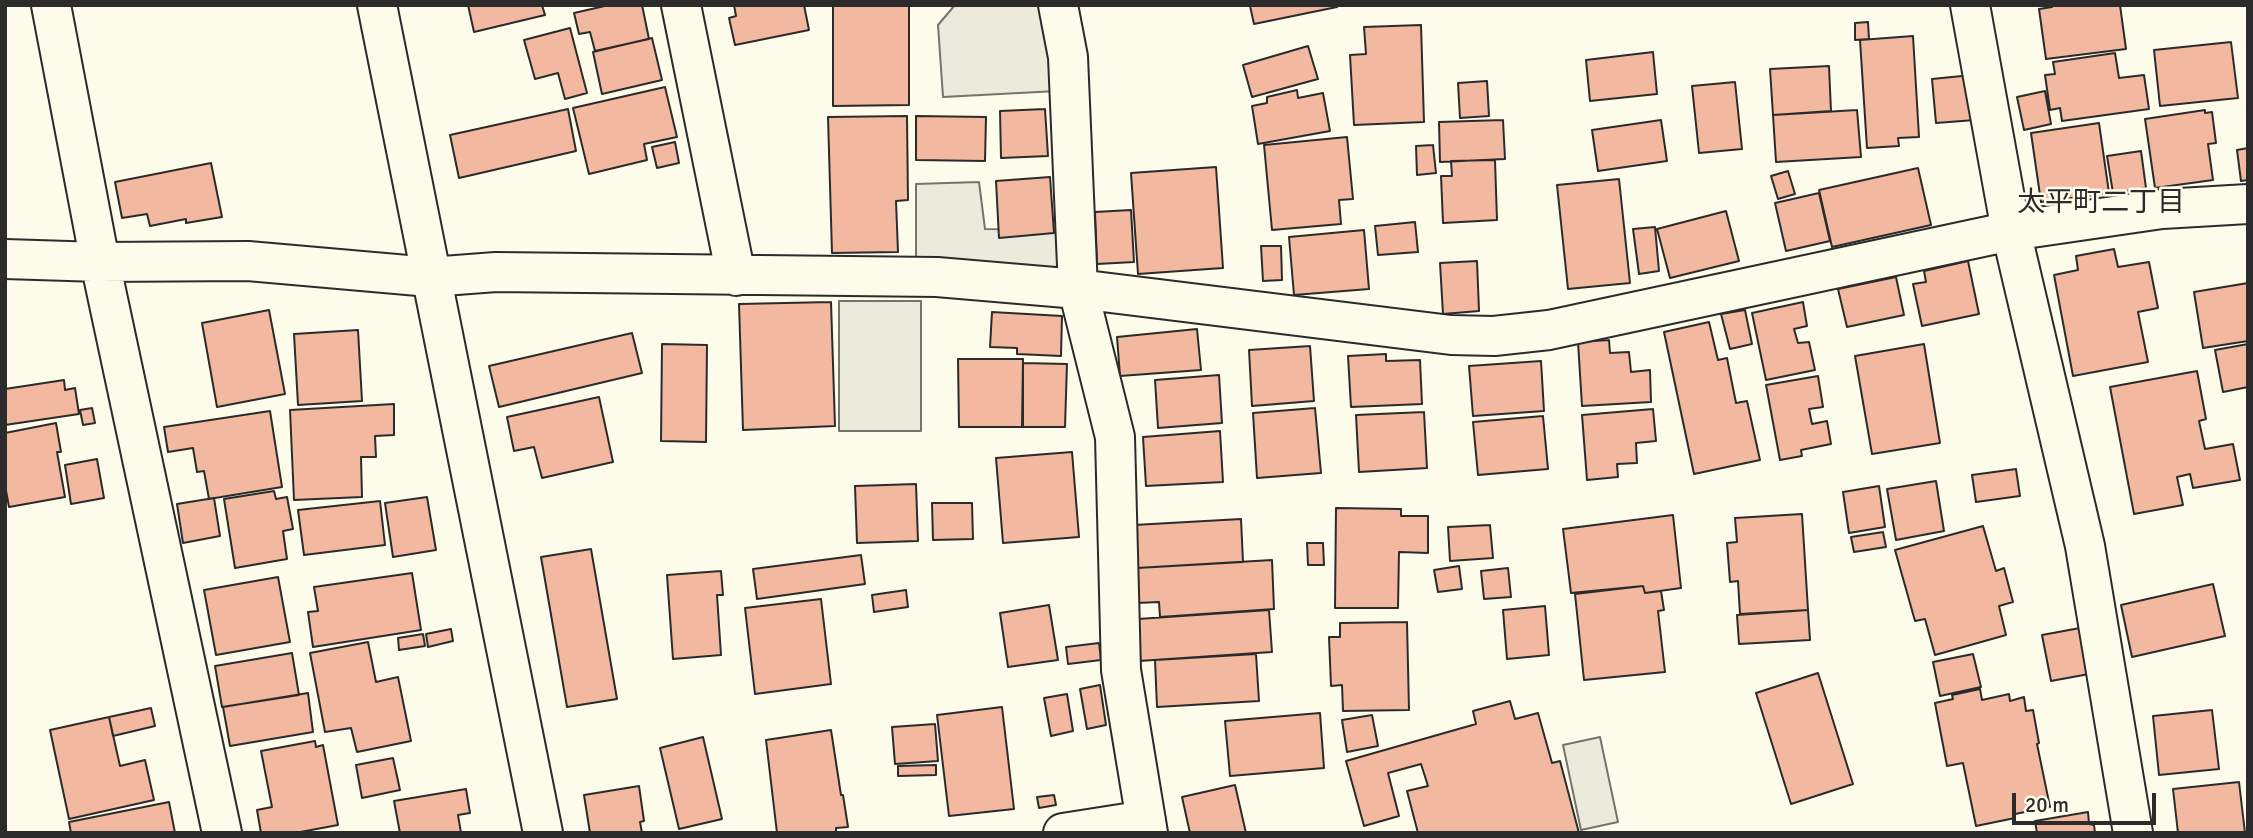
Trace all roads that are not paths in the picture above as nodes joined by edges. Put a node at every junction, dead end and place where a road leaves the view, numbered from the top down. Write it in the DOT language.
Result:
graph roads {
  1 [pos="51,5"];
  2 [pos="377,5"];
  3 [pos="681,5"];
  4 [pos="1058,5"];
  5 [pos="1970,5"];
  6 [pos="2248,204"];
  7 [pos="2011,231"];
  8 [pos="5,259"];
  9 [pos="100,262"];
  10 [pos="736,276"];
  11 [pos="430,277"];
  12 [pos="1078,289"];
  13 [pos="1147,827"];
  14 [pos="222,833"];
  15 [pos="543,833"];
  16 [pos="1063,833"];
  17 [pos="2133,833"];
  1 -- 9 [label="street"];
  2 -- 11 [label="street"];
  3 -- 10 [label="street"];
  4 -- 12 [label="street"];
  5 -- 7 [label="street"];
  6 -- 7 [label="street"];
  7 -- 12 [label="street"];
  7 -- 17 [label="street"];
  8 -- 9 [label="street"];
  9 -- 11 [label="street"];
  9 -- 14 [label="street"];
  10 -- 11 [label="street"];
  10 -- 12 [label="street"];
  11 -- 15 [label="street"];
  12 -- 13 [label="street"];
  13 -- 16 [label="street"];
}
